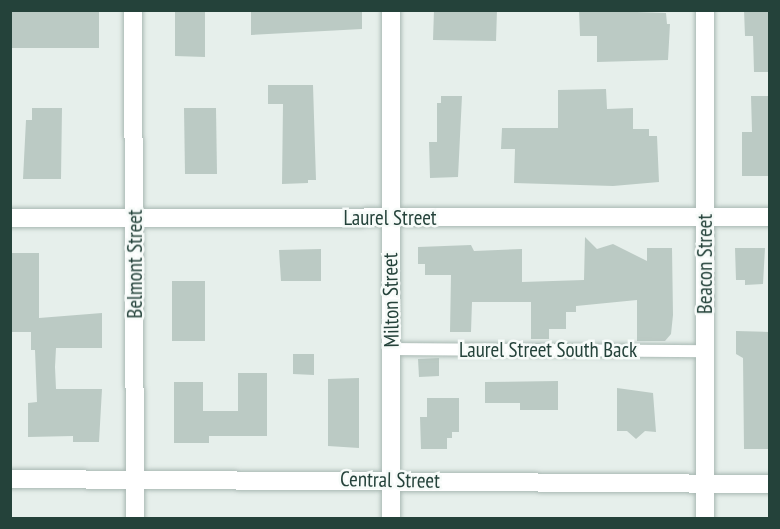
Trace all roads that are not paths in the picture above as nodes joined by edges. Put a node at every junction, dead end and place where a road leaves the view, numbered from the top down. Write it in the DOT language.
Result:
graph roads {
  1 [pos="133,10"];
  2 [pos="391,10"];
  3 [pos="705,10"];
  4 [pos="705,217"];
  5 [pos="770,217"];
  6 [pos="10,218"];
  7 [pos="135,218"];
  8 [pos="390,218"];
  9 [pos="392,349"];
  10 [pos="705,351"];
  11 [pos="135,478"];
  12 [pos="10,479"];
  13 [pos="391,480"];
  14 [pos="705,484"];
  15 [pos="770,484"];
  16 [pos="135,519"];
  17 [pos="391,519"];
  18 [pos="705,519"];
  1 -- 7 [label="street, Belmont Street"];
  2 -- 8 [label="street, Milton Street"];
  3 -- 4 [label="street, Beacon Street"];
  4 -- 5 [label="street, Laurel Street"];
  4 -- 8 [label="street, Laurel Street"];
  4 -- 10 [label="street, Beacon Street"];
  6 -- 7 [label="street, Laurel Street"];
  7 -- 8 [label="street, Laurel Street"];
  7 -- 11 [label="street, Belmont Street"];
  8 -- 9 [label="street, Milton Street"];
  9 -- 10 [label="lane, Laurel Street South Back"];
  9 -- 13 [label="street, Milton Street"];
  10 -- 14 [label="street, Beacon Street"];
  11 -- 12 [label="street, Central Street"];
  11 -- 13 [label="street, Central Street"];
  11 -- 16 [label="street, Belmont Street"];
  13 -- 14 [label="street, Central Street"];
  13 -- 17 [label="street, Milton Street"];
  14 -- 15 [label="street, Central Street"];
  14 -- 18 [label="street, Beacon Street"];
}
